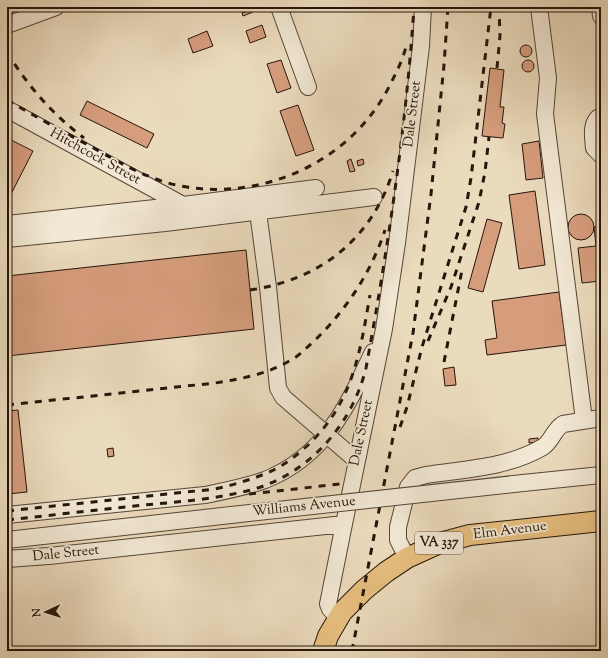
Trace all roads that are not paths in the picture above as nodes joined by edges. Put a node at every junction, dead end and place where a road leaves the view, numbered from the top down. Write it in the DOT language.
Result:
graph roads {
  1 [pos="56,7"];
  2 [pos="279,7"];
  3 [pos="423,7"];
  4 [pos="539,7"];
  5 [pos="12,18"];
  6 [pos="308,87"];
  7 [pos="7,110"];
  8 [pos="601,116"];
  9 [pos="601,155"];
  10 [pos="316,188"];
  11 [pos="374,197"];
  12 [pos="183,205"];
  13 [pos="258,212"];
  14 [pos="7,224"];
  15 [pos="7,239"];
  16 [pos="384,329"];
  17 [pos="601,418"];
  18 [pos="584,420"];
  19 [pos="327,435"];
  20 [pos="357,461"];
  21 [pos="601,474"];
  22 [pos="7,515"];
  23 [pos="601,521"];
  24 [pos="344,524"];
  25 [pos="7,540"];
  26 [pos="407,558"];
  27 [pos="7,559"];
  28 [pos="339,618"];
  29 [pos="323,651"];
  1 -- 5 [label="street"];
  2 -- 6 [label="street"];
  3 -- 16 [label="street, Dale Street"];
  4 -- 18 [label="street"];
  7 -- 12 [label="street, Hitchcock Street"];
  8 -- 9 [label="street"];
  10 -- 12 [label="street"];
  11 -- 13 [label="street"];
  12 -- 14 [label="street"];
  13 -- 15 [label="street"];
  13 -- 19 [label="street"];
  16 -- 19 [label="street"];
  16 -- 20 [label="street, Dale Street"];
  17 -- 18 [label="street"];
  18 -- 26 [label="street"];
  19 -- 20 [label="street"];
  19 -- 22 [label="street"];
  20 -- 24 [label="street, Dale Street"];
  21 -- 25 [label="street, Williams Avenue, bridge"];
  23 -- 26 [label="main road, Elm Avenue / VA 337"];
  24 -- 27 [label="street, Dale Street"];
  24 -- 28 [label="street"];
  26 -- 28 [label="main road, Elm Avenue / VA 337"];
  28 -- 29 [label="main road, Elm Avenue / VA 337"];
}
